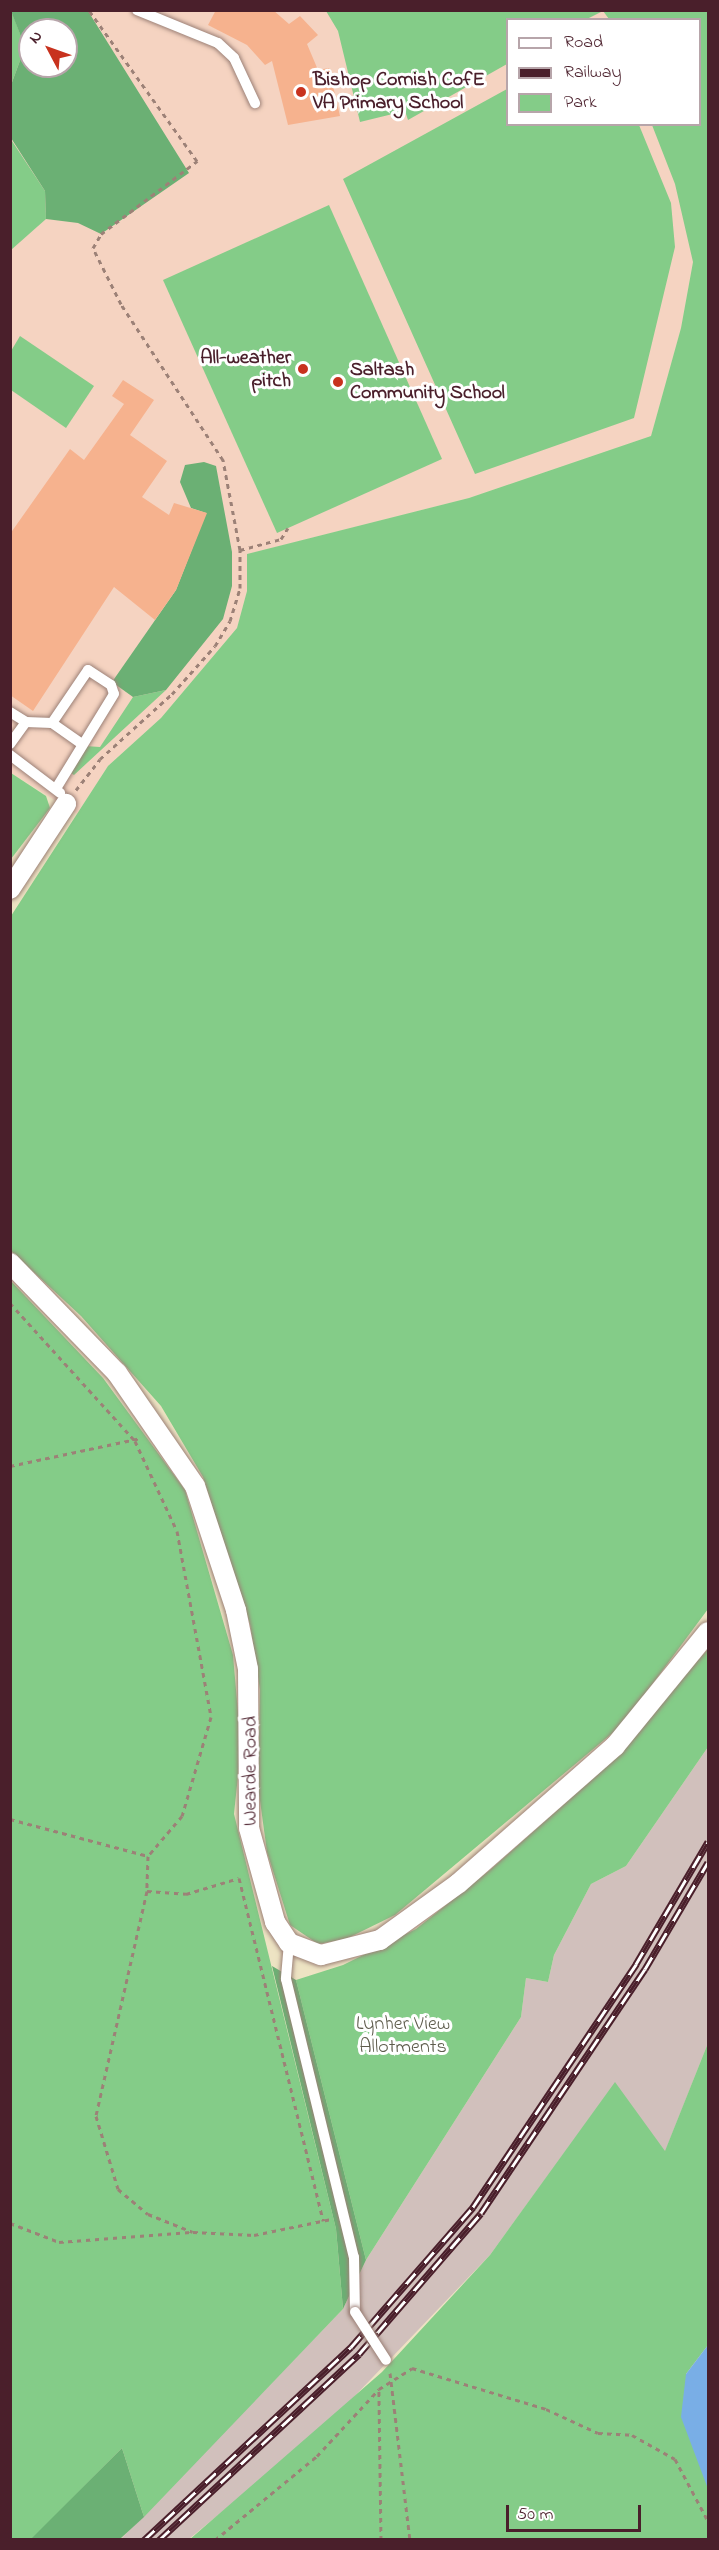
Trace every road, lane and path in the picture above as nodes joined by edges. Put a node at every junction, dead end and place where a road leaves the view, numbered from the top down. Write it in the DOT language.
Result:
graph roads {
  1 [pos="89,10"];
  2 [pos="137,10"];
  3 [pos="255,103"];
  4 [pos="288,528"];
  5 [pos="240,550"];
  6 [pos="10,712"];
  7 [pos="26,722"];
  8 [pos="52,723"];
  9 [pos="81,743"];
  10 [pos="10,744"];
  11 [pos="10,755"];
  12 [pos="62,796"];
  13 [pos="10,889"];
  14 [pos="10,1263"];
  15 [pos="10,1303"];
  16 [pos="159,1429"];
  17 [pos="135,1441"];
  18 [pos="10,1466"];
  19 [pos="708,1632"];
  20 [pos="10,1819"];
  21 [pos="148,1856"];
  22 [pos="147,1892"];
  23 [pos="289,1943"];
  24 [pos="10,2223"];
  25 [pos="193,2232"];
  26 [pos="386,2360"];
  27 [pos="392,2381"];
  28 [pos="379,2389"];
  29 [pos="708,2521"];
  30 [pos="215,2540"];
  31 [pos="381,2540"];
  32 [pos="410,2540"];
  1 -- 5 [label="path"];
  2 -- 3 [label="lane"];
  4 -- 5 [label="path"];
  5 -- 12 [label="path"];
  6 -- 7 [label="lane"];
  7 -- 8 [label="lane"];
  7 -- 10 [label="lane"];
  8 -- 9 [label="lane"];
  8 -- 9 [label="lane"];
  9 -- 12 [label="lane"];
  11 -- 12 [label="lane"];
  12 -- 13 [label="street"];
  14 -- 16 [label="street, Wearde Road"];
  15 -- 17 [label="path"];
  16 -- 17 [label="path"];
  16 -- 23 [label="street, Wearde Road"];
  17 -- 18 [label="path"];
  17 -- 21 [label="path"];
  19 -- 23 [label="street"];
  20 -- 21 [label="path"];
  21 -- 22 [label="path"];
  22 -- 25 [label="path"];
  22 -- 25 [label="path"];
  23 -- 26 [label="lane, bridge"];
  24 -- 25 [label="path"];
  26 -- 27 [label="path"];
  27 -- 28 [label="path"];
  27 -- 29 [label="path"];
  27 -- 32 [label="path"];
  28 -- 30 [label="path"];
  28 -- 31 [label="path"];
}
